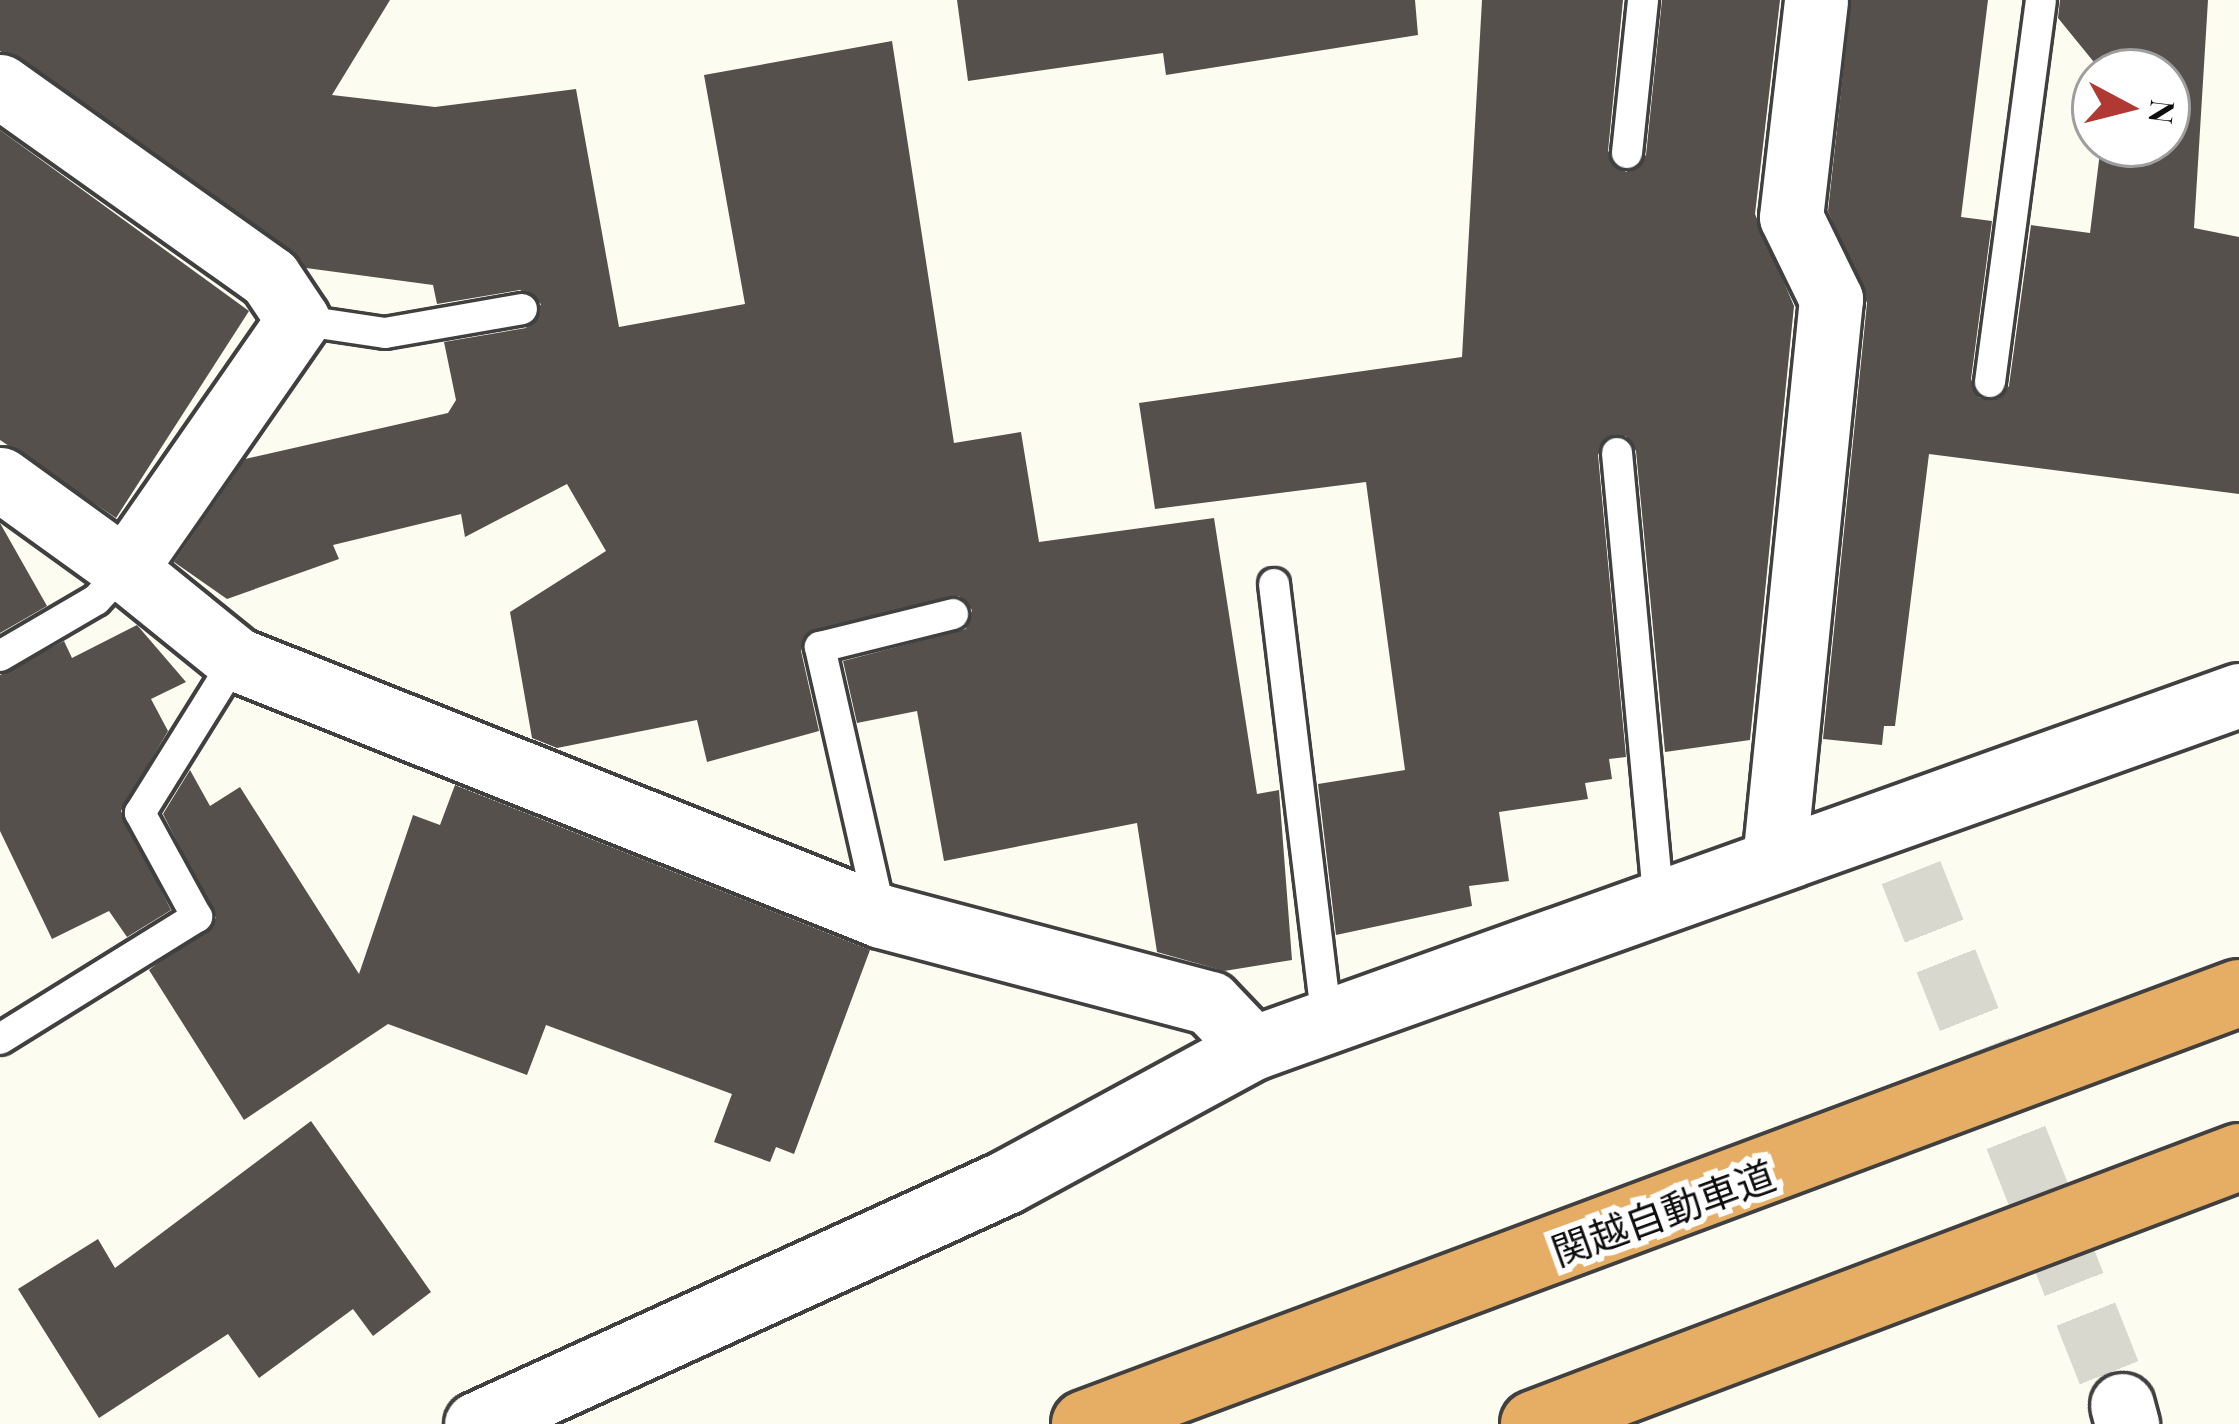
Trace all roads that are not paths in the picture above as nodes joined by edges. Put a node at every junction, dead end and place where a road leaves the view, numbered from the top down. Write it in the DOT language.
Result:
graph roads {
  1 [pos="1643,0"];
  2 [pos="1816,0"];
  3 [pos="2041,0"];
  4 [pos="0,86"];
  5 [pos="1627,153"];
  6 [pos="521,309"];
  7 [pos="298,320"];
  8 [pos="1990,382"];
  9 [pos="1617,453"];
  10 [pos="0,479"];
  11 [pos="125,569"];
  12 [pos="1274,584"];
  13 [pos="953,614"];
  14 [pos="0,656"];
  15 [pos="236,658"];
  16 [pos="2239,694"];
  17 [pos="1774,861"];
  18 [pos="1659,902"];
  19 [pos="881,916"];
  20 [pos="2239,994"];
  21 [pos="1327,1021"];
  22 [pos="0,1040"];
  23 [pos="1253,1048"];
  24 [pos="2239,1157"];
  25 [pos="476,1424"];
  26 [pos="1085,1424"];
  27 [pos="1534,1424"];
  1 -- 5 [label="lane"];
  2 -- 17 [label="street"];
  3 -- 8 [label="lane"];
  4 -- 7 [label="street"];
  6 -- 7 [label="lane"];
  7 -- 11 [label="street"];
  9 -- 18 [label="lane"];
  10 -- 11 [label="street"];
  11 -- 14 [label="lane"];
  11 -- 15 [label="street"];
  12 -- 21 [label="lane"];
  13 -- 19 [label="lane"];
  15 -- 19 [label="street"];
  15 -- 22 [label="lane"];
  16 -- 17 [label="street"];
  17 -- 18 [label="street"];
  18 -- 21 [label="street"];
  19 -- 23 [label="street"];
  20 -- 26 [label="highway, 関越自動車道"];
  21 -- 23 [label="street"];
  23 -- 25 [label="street"];
  24 -- 27 [label="highway"];
}
